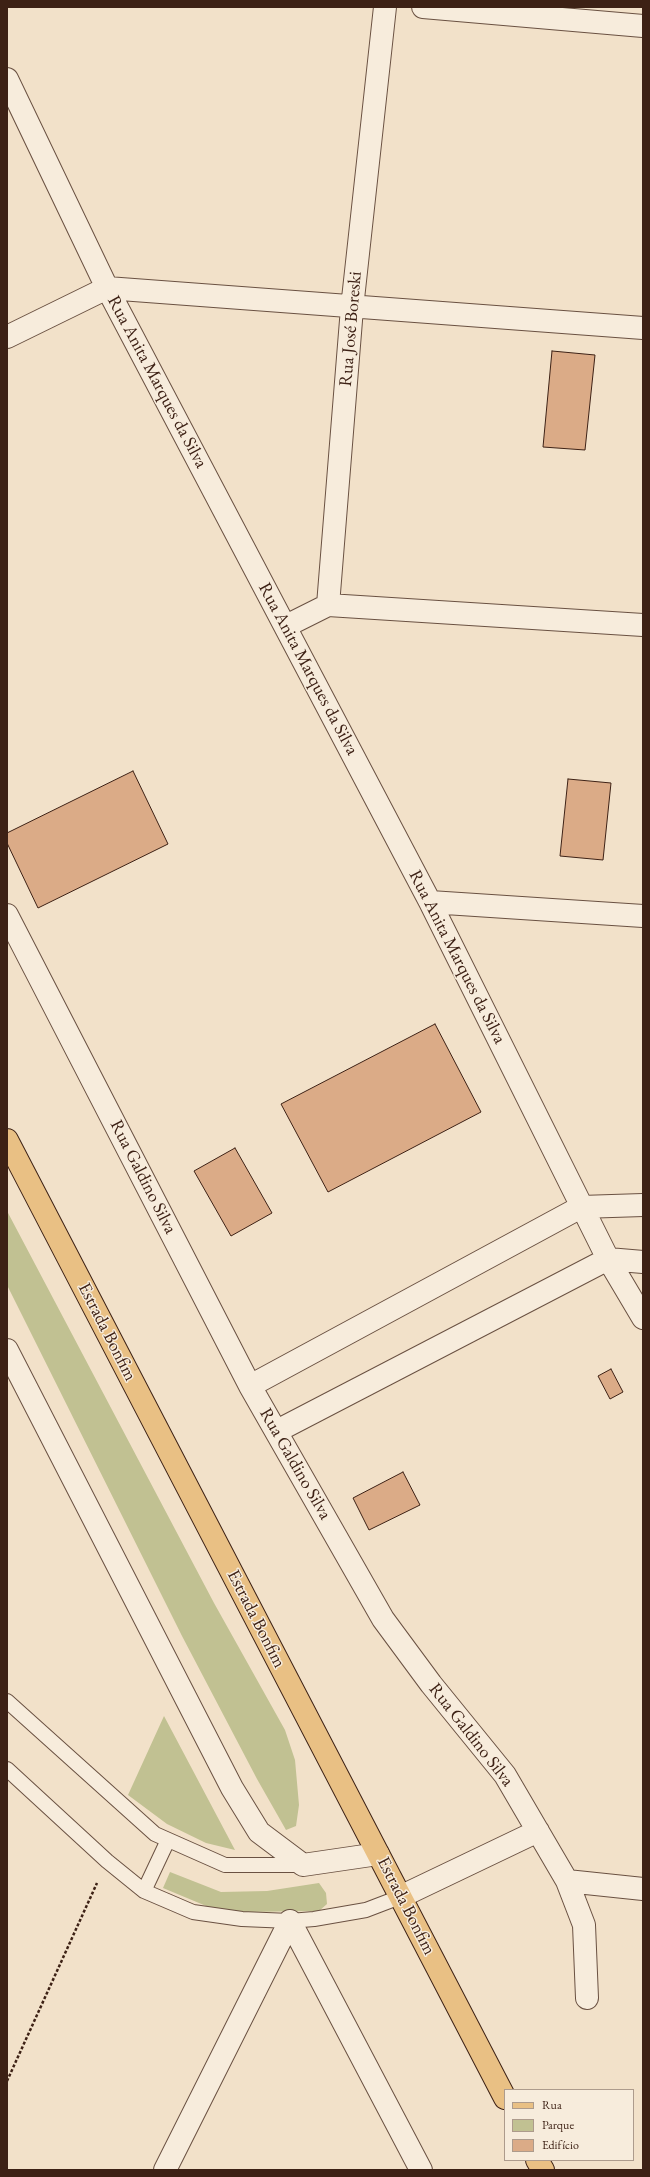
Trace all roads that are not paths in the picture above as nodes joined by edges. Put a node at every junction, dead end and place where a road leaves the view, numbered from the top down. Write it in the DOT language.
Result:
graph roads {
  1 [pos="385,7"];
  2 [pos="423,7"];
  3 [pos="643,26"];
  4 [pos="7,79"];
  5 [pos="107,288"];
  6 [pos="352,308"];
  7 [pos="643,328"];
  8 [pos="7,337"];
  9 [pos="328,605"];
  10 [pos="643,625"];
  11 [pos="286,626"];
  12 [pos="430,902"];
  13 [pos="7,915"];
  14 [pos="643,916"];
  15 [pos="7,1140"];
  16 [pos="643,1205"];
  17 [pos="581,1207"];
  18 [pos="608,1259"];
  19 [pos="643,1262"];
  20 [pos="643,1318"];
  21 [pos="7,1350"];
  22 [pos="250,1386"];
  23 [pos="277,1431"];
  24 [pos="7,1701"];
  25 [pos="7,1769"];
  26 [pos="538,1831"];
  27 [pos="168,1840"];
  28 [pos="378,1854"];
  29 [pos="304,1866"];
  30 [pos="568,1881"];
  31 [pos="643,1889"];
  32 [pos="144,1891"];
  33 [pos="400,1898"];
  34 [pos="290,1921"];
  35 [pos="587,1998"];
  36 [pos="504,2096"];
  37 [pos="538,2161"];
  38 [pos="165,2170"];
  39 [pos="421,2170"];
  40 [pos="542,2170"];
  1 -- 6 [label="street, Rua José Boreski"];
  2 -- 3 [label="street"];
  4 -- 5 [label="street, Rua Anita Marques da Silva"];
  5 -- 6 [label="street"];
  5 -- 8 [label="street"];
  5 -- 11 [label="street, Rua Anita Marques da Silva"];
  6 -- 7 [label="street"];
  6 -- 9 [label="street, Rua José Boreski"];
  9 -- 10 [label="street"];
  9 -- 11 [label="street"];
  11 -- 12 [label="street, Rua Anita Marques da Silva"];
  12 -- 14 [label="street"];
  12 -- 17 [label="street, Rua Anita Marques da Silva"];
  13 -- 22 [label="street, Rua Galdino Silva"];
  15 -- 28 [label="main road, Estrada Bonfim"];
  16 -- 17 [label="street"];
  17 -- 18 [label="street, Rua Anita Marques da Silva"];
  17 -- 22 [label="street"];
  18 -- 19 [label="street"];
  18 -- 20 [label="street, Rua Anita Marques da Silva"];
  18 -- 23 [label="street"];
  21 -- 29 [label="street"];
  22 -- 23 [label="street, Rua Galdino Silva"];
  23 -- 26 [label="street, Rua Galdino Silva"];
  24 -- 27 [label="lane"];
  25 -- 32 [label="lane"];
  26 -- 30 [label="street, Rua Galdino Silva"];
  26 -- 33 [label="street"];
  27 -- 29 [label="lane"];
  27 -- 32 [label="lane"];
  28 -- 29 [label="street"];
  28 -- 33 [label="main road, Estrada Bonfim"];
  30 -- 31 [label="street"];
  30 -- 35 [label="street, Rua Galdino Silva"];
  32 -- 34 [label="lane"];
  33 -- 34 [label="lane"];
  33 -- 36 [label="main road, Estrada Bonfim"];
  34 -- 38 [label="street"];
  34 -- 39 [label="street"];
  37 -- 40 [label="main road"];
}
